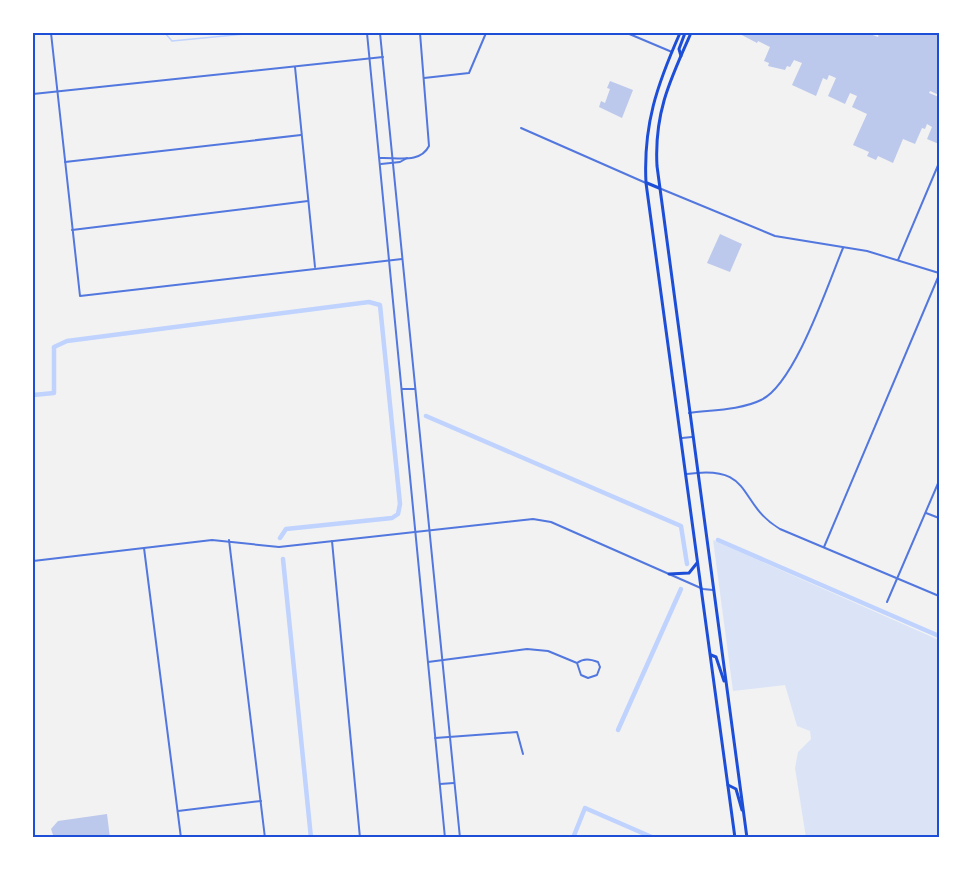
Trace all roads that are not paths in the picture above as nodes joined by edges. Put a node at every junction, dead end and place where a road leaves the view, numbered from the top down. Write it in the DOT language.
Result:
graph roads {
  1 [pos="51,33"];
  2 [pos="366,33"];
  3 [pos="380,33"];
  4 [pos="420,33"];
  5 [pos="486,33"];
  6 [pos="627,33"];
  7 [pos="680,33"];
  8 [pos="686,33"];
  9 [pos="691,33"];
  10 [pos="672,52"];
  11 [pos="681,56"];
  12 [pos="383,57"];
  13 [pos="369,58"];
  14 [pos="295,67"];
  15 [pos="424,78"];
  16 [pos="59,91"];
  17 [pos="33,94"];
  18 [pos="521,128"];
  19 [pos="301,135"];
  20 [pos="392,157"];
  21 [pos="379,158"];
  22 [pos="406,158"];
  23 [pos="64,162"];
  24 [pos="393,163"];
  25 [pos="939,163"];
  26 [pos="379,164"];
  27 [pos="646,183"];
  28 [pos="659,188"];
  29 [pos="308,201"];
  30 [pos="72,230"];
  31 [pos="844,248"];
  32 [pos="402,259"];
  33 [pos="388,260"];
  34 [pos="897,260"];
  35 [pos="315,268"];
  36 [pos="939,274"];
  37 [pos="415,389"];
  38 [pos="402,390"];
  39 [pos="689,413"];
  40 [pos="692,437"];
  41 [pos="682,438"];
  42 [pos="696,472"];
  43 [pos="686,474"];
  44 [pos="939,481"];
  45 [pos="926,513"];
  46 [pos="939,518"];
  47 [pos="429,530"];
  48 [pos="416,532"];
  49 [pos="229,540"];
  50 [pos="332,542"];
  51 [pos="824,547"];
  52 [pos="144,548"];
  53 [pos="33,561"];
  54 [pos="698,561"];
  55 [pos="669,574"];
  56 [pos="897,578"];
  57 [pos="703,589"];
  58 [pos="713,590"];
  59 [pos="939,596"];
  60 [pos="887,602"];
  61 [pos="711,655"];
  62 [pos="442,660"];
  63 [pos="428,662"];
  64 [pos="577,663"];
  65 [pos="726,682"];
  66 [pos="729,705"];
  67 [pos="718,706"];
  68 [pos="450,736"];
  69 [pos="435,738"];
  70 [pos="523,754"];
  71 [pos="454,783"];
  72 [pos="440,784"];
  73 [pos="728,785"];
  74 [pos="261,801"];
  75 [pos="178,811"];
  76 [pos="743,811"];
  77 [pos="181,838"];
  78 [pos="265,838"];
  79 [pos="360,838"];
  80 [pos="445,838"];
  81 [pos="459,838"];
  82 [pos="735,838"];
  83 [pos="747,838"];
  1 -- 16 [label="street"];
  2 -- 13 [label="street"];
  3 -- 12 [label="street"];
  4 -- 15 [label="street"];
  5 -- 15 [label="street"];
  6 -- 10 [label="street"];
  7 -- 10 [label="main road"];
  8 -- 11 [label="main road"];
  9 -- 11 [label="main road"];
  10 -- 11 [label="main road"];
  10 -- 27 [label="main road"];
  11 -- 28 [label="main road"];
  12 -- 13 [label="street"];
  12 -- 20 [label="street"];
  13 -- 14 [label="street"];
  13 -- 21 [label="street"];
  14 -- 16 [label="street"];
  14 -- 19 [label="street"];
  15 -- 22 [label="street"];
  16 -- 17 [label="street"];
  16 -- 23 [label="street"];
  18 -- 27 [label="street"];
  19 -- 23 [label="street"];
  19 -- 29 [label="street"];
  20 -- 21 [label="street"];
  20 -- 22 [label="street"];
  20 -- 24 [label="street"];
  21 -- 26 [label="street"];
  22 -- 24 [label="street"];
  23 -- 30 [label="street"];
  24 -- 26 [label="street"];
  24 -- 32 [label="street"];
  25 -- 34 [label="street"];
  26 -- 33 [label="street"];
  27 -- 28 [label="main road"];
  27 -- 41 [label="main road"];
  28 -- 31 [label="street"];
  28 -- 39 [label="main road"];
  29 -- 30 [label="street"];
  29 -- 35 [label="street"];
  30 -- 35 [label="street"];
  31 -- 34 [label="street"];
  31 -- 39 [label="street"];
  32 -- 33 [label="street"];
  32 -- 37 [label="street"];
  33 -- 35 [label="street"];
  33 -- 38 [label="street"];
  34 -- 36 [label="street"];
  36 -- 51 [label="street"];
  37 -- 38 [label="street"];
  37 -- 47 [label="street"];
  38 -- 48 [label="street"];
  39 -- 40 [label="main road"];
  40 -- 41 [label="street"];
  40 -- 42 [label="main road"];
  41 -- 43 [label="main road"];
  42 -- 43 [label="street"];
  42 -- 51 [label="street"];
  42 -- 58 [label="main road"];
  43 -- 54 [label="main road"];
  44 -- 45 [label="street"];
  45 -- 46 [label="street"];
  45 -- 56 [label="street"];
  47 -- 48 [label="street"];
  47 -- 55 [label="street"];
  47 -- 62 [label="street"];
  48 -- 50 [label="street"];
  48 -- 63 [label="street"];
  49 -- 50 [label="street"];
  49 -- 52 [label="street"];
  49 -- 74 [label="street"];
  50 -- 79 [label="street"];
  51 -- 56 [label="street"];
  52 -- 53 [label="street"];
  52 -- 75 [label="street"];
  54 -- 55 [label="main road"];
  54 -- 57 [label="main road"];
  55 -- 57 [label="street"];
  56 -- 59 [label="street"];
  56 -- 60 [label="street"];
  57 -- 58 [label="street"];
  57 -- 61 [label="main road"];
  58 -- 65 [label="main road"];
  61 -- 65 [label="main road"];
  61 -- 67 [label="main road"];
  62 -- 63 [label="street"];
  62 -- 64 [label="street"];
  62 -- 68 [label="street"];
  63 -- 69 [label="street"];
  64 -- 64 [label="street"];
  65 -- 66 [label="main road"];
  66 -- 67 [label="main road"];
  66 -- 76 [label="main road"];
  67 -- 73 [label="main road"];
  68 -- 69 [label="street"];
  68 -- 70 [label="street"];
  68 -- 71 [label="street"];
  69 -- 72 [label="street"];
  71 -- 72 [label="street"];
  71 -- 81 [label="street"];
  72 -- 80 [label="street"];
  73 -- 76 [label="main road"];
  73 -- 82 [label="main road"];
  74 -- 75 [label="street"];
  74 -- 78 [label="street"];
  75 -- 77 [label="street"];
  76 -- 83 [label="main road"];
}
